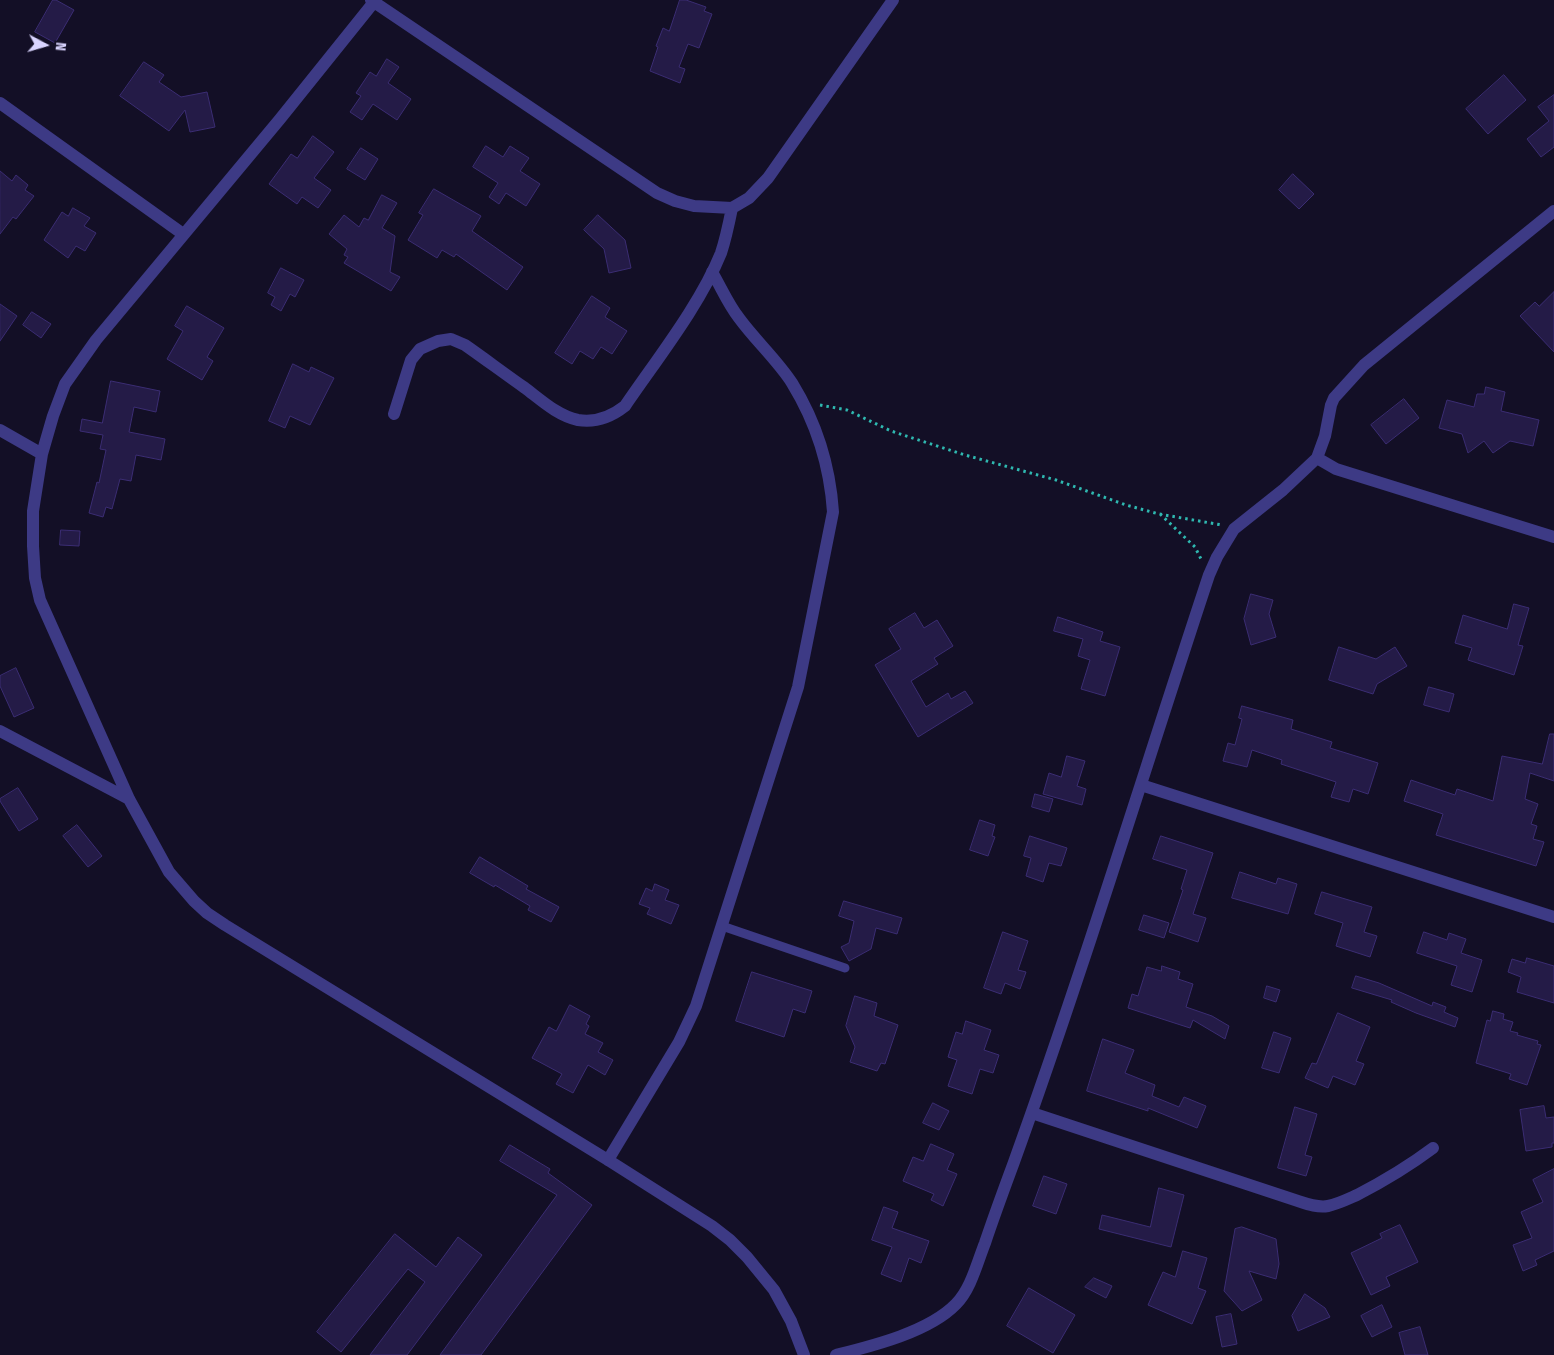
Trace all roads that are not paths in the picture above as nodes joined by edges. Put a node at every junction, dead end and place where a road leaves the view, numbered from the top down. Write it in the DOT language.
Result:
graph roads {
  1 [pos="893,0"];
  2 [pos="372,1"];
  3 [pos="0,103"];
  4 [pos="732,208"];
  5 [pos="1554,211"];
  6 [pos="184,234"];
  7 [pos="712,272"];
  8 [pos="394,414"];
  9 [pos="0,430"];
  10 [pos="42,454"];
  11 [pos="1318,458"];
  12 [pos="1554,537"];
  13 [pos="0,731"];
  14 [pos="1141,785"];
  15 [pos="129,798"];
  16 [pos="1554,916"];
  17 [pos="722,926"];
  18 [pos="845,968"];
  19 [pos="1032,1114"];
  20 [pos="1433,1148"];
  21 [pos="608,1160"];
  22 [pos="804,1355"];
  23 [pos="836,1355"];
  1 -- 4 [label="street"];
  2 -- 4 [label="street"];
  2 -- 6 [label="street"];
  3 -- 6 [label="street"];
  4 -- 7 [label="street"];
  5 -- 11 [label="street"];
  6 -- 10 [label="street"];
  7 -- 8 [label="street"];
  7 -- 17 [label="street"];
  9 -- 10 [label="street"];
  10 -- 15 [label="street"];
  11 -- 12 [label="street"];
  11 -- 14 [label="street"];
  13 -- 15 [label="street"];
  14 -- 16 [label="street"];
  14 -- 19 [label="street"];
  15 -- 21 [label="street"];
  17 -- 18 [label="lane"];
  17 -- 21 [label="street"];
  19 -- 20 [label="street"];
  19 -- 23 [label="street"];
  21 -- 22 [label="street"];
}
